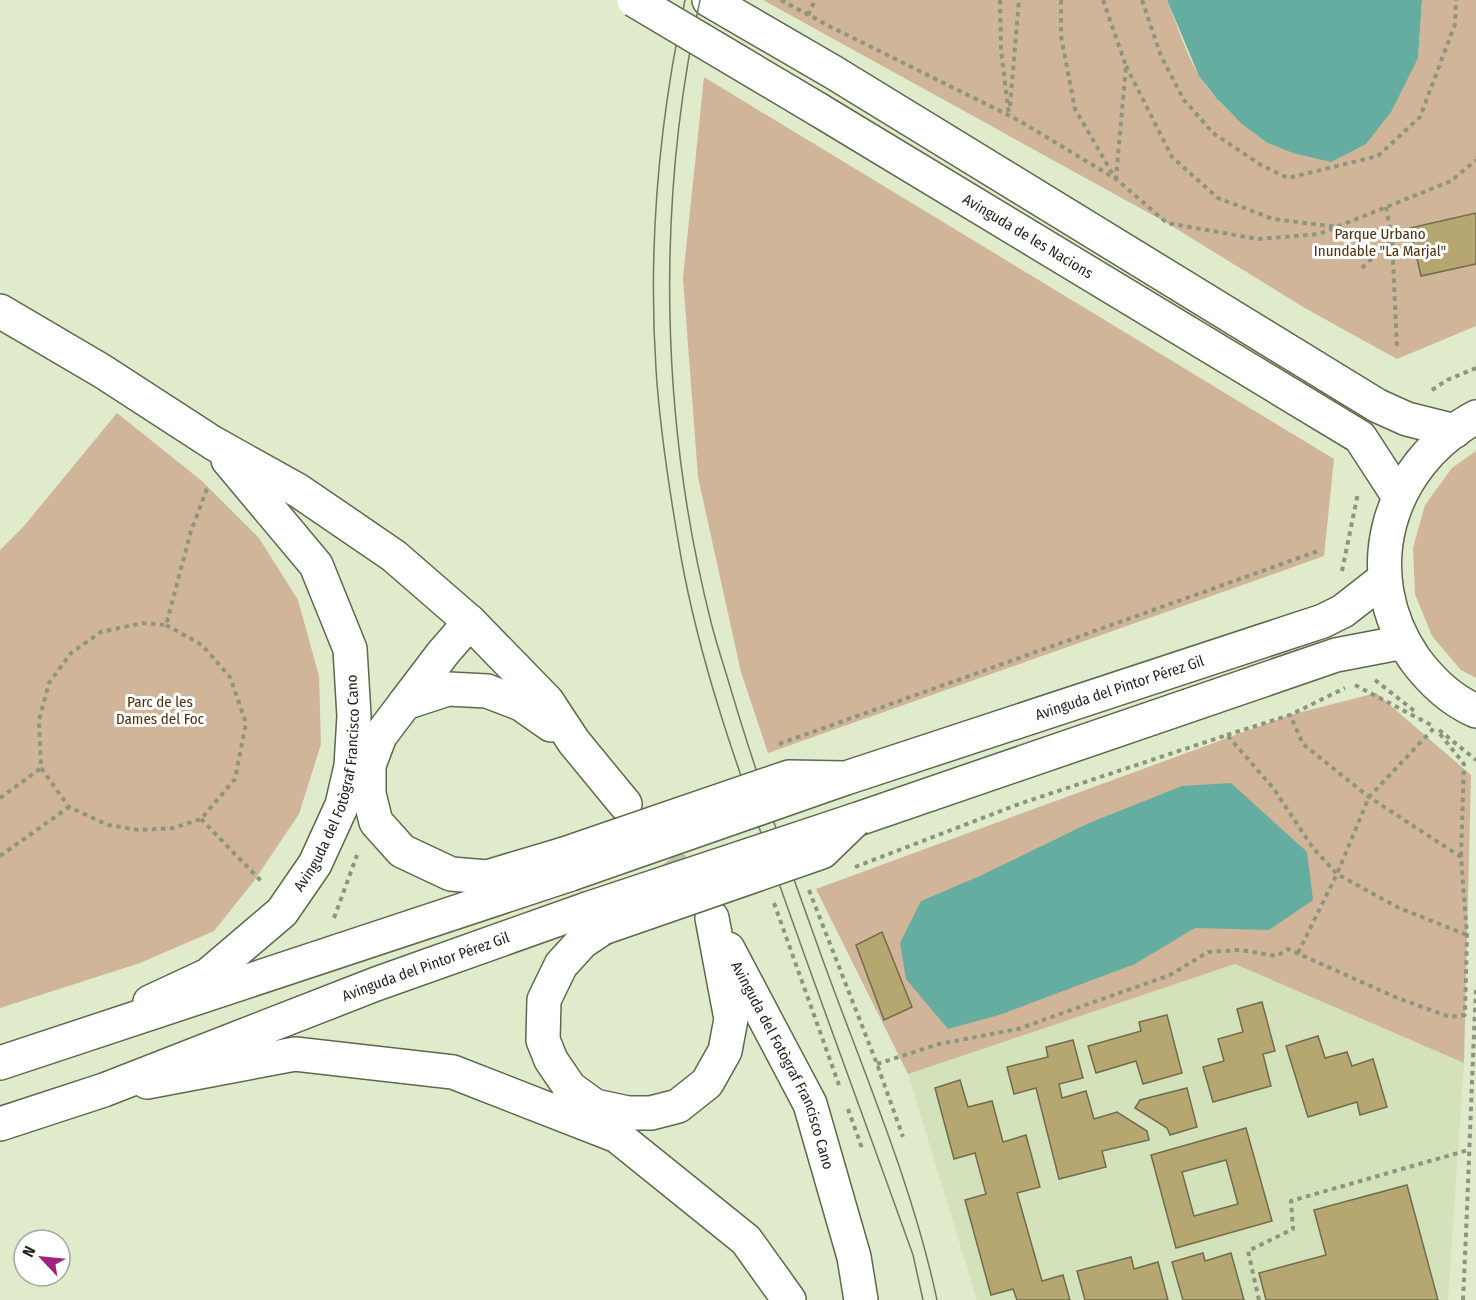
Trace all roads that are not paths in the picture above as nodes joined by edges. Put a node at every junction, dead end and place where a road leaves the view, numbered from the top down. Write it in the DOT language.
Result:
graph roads {
  1 [pos="634,0"];
  2 [pos="709,0"];
  3 [pos="0,311"];
  4 [pos="1465,424"];
  5 [pos="213,443"];
  6 [pos="1399,497"];
  7 [pos="1384,579"];
  8 [pos="470,622"];
  9 [pos="1404,642"];
  10 [pos="405,703"];
  11 [pos="1476,711"];
  12 [pos="574,742"];
  13 [pos="625,804"];
  14 [pos="568,864"];
  15 [pos="595,919"];
  16 [pos="70,1039"];
  17 [pos="0,1063"];
  18 [pos="104,1090"];
  19 [pos="0,1125"];
  20 [pos="789,1300"];
  21 [pos="861,1300"];
  1 -- 6 [label="street, Avinguda de les Nacions, bridge"];
  2 -- 4 [label="street"];
  3 -- 5 [label="street, Avinguda del Fotògraf Francisco Cano"];
  4 -- 6 [label="street"];
  5 -- 8 [label="street, Avinguda del Fotògraf Francisco Cano"];
  5 -- 16 [label="street, Avinguda del Fotògraf Francisco Cano"];
  6 -- 7 [label="street"];
  7 -- 9 [label="street"];
  7 -- 14 [label="street, Avinguda del Pintor Pérez Gil, bridge"];
  8 -- 10 [label="street"];
  8 -- 12 [label="street, Avinguda del Fotògraf Francisco Cano"];
  9 -- 11 [label="street"];
  9 -- 15 [label="street, Avinguda del Pintor Pérez Gil, bridge"];
  10 -- 12 [label="street, Avinguda del Fotògraf Francisco Cano"];
  10 -- 14 [label="street, Avinguda del Pintor Pérez Gil"];
  12 -- 13 [label="street, Avinguda del Fotògraf Francisco Cano"];
  14 -- 16 [label="street, Avinguda del Pintor Pérez Gil"];
  15 -- 18 [label="street, Avinguda del Pintor Pérez Gil"];
  15 -- 21 [label="street, Avinguda del Fotògraf Francisco Cano"];
  16 -- 17 [label="street, Avinguda del Pintor Pérez Gil"];
  18 -- 19 [label="street, Avinguda del Pintor Pérez Gil"];
  18 -- 20 [label="street"];
}
